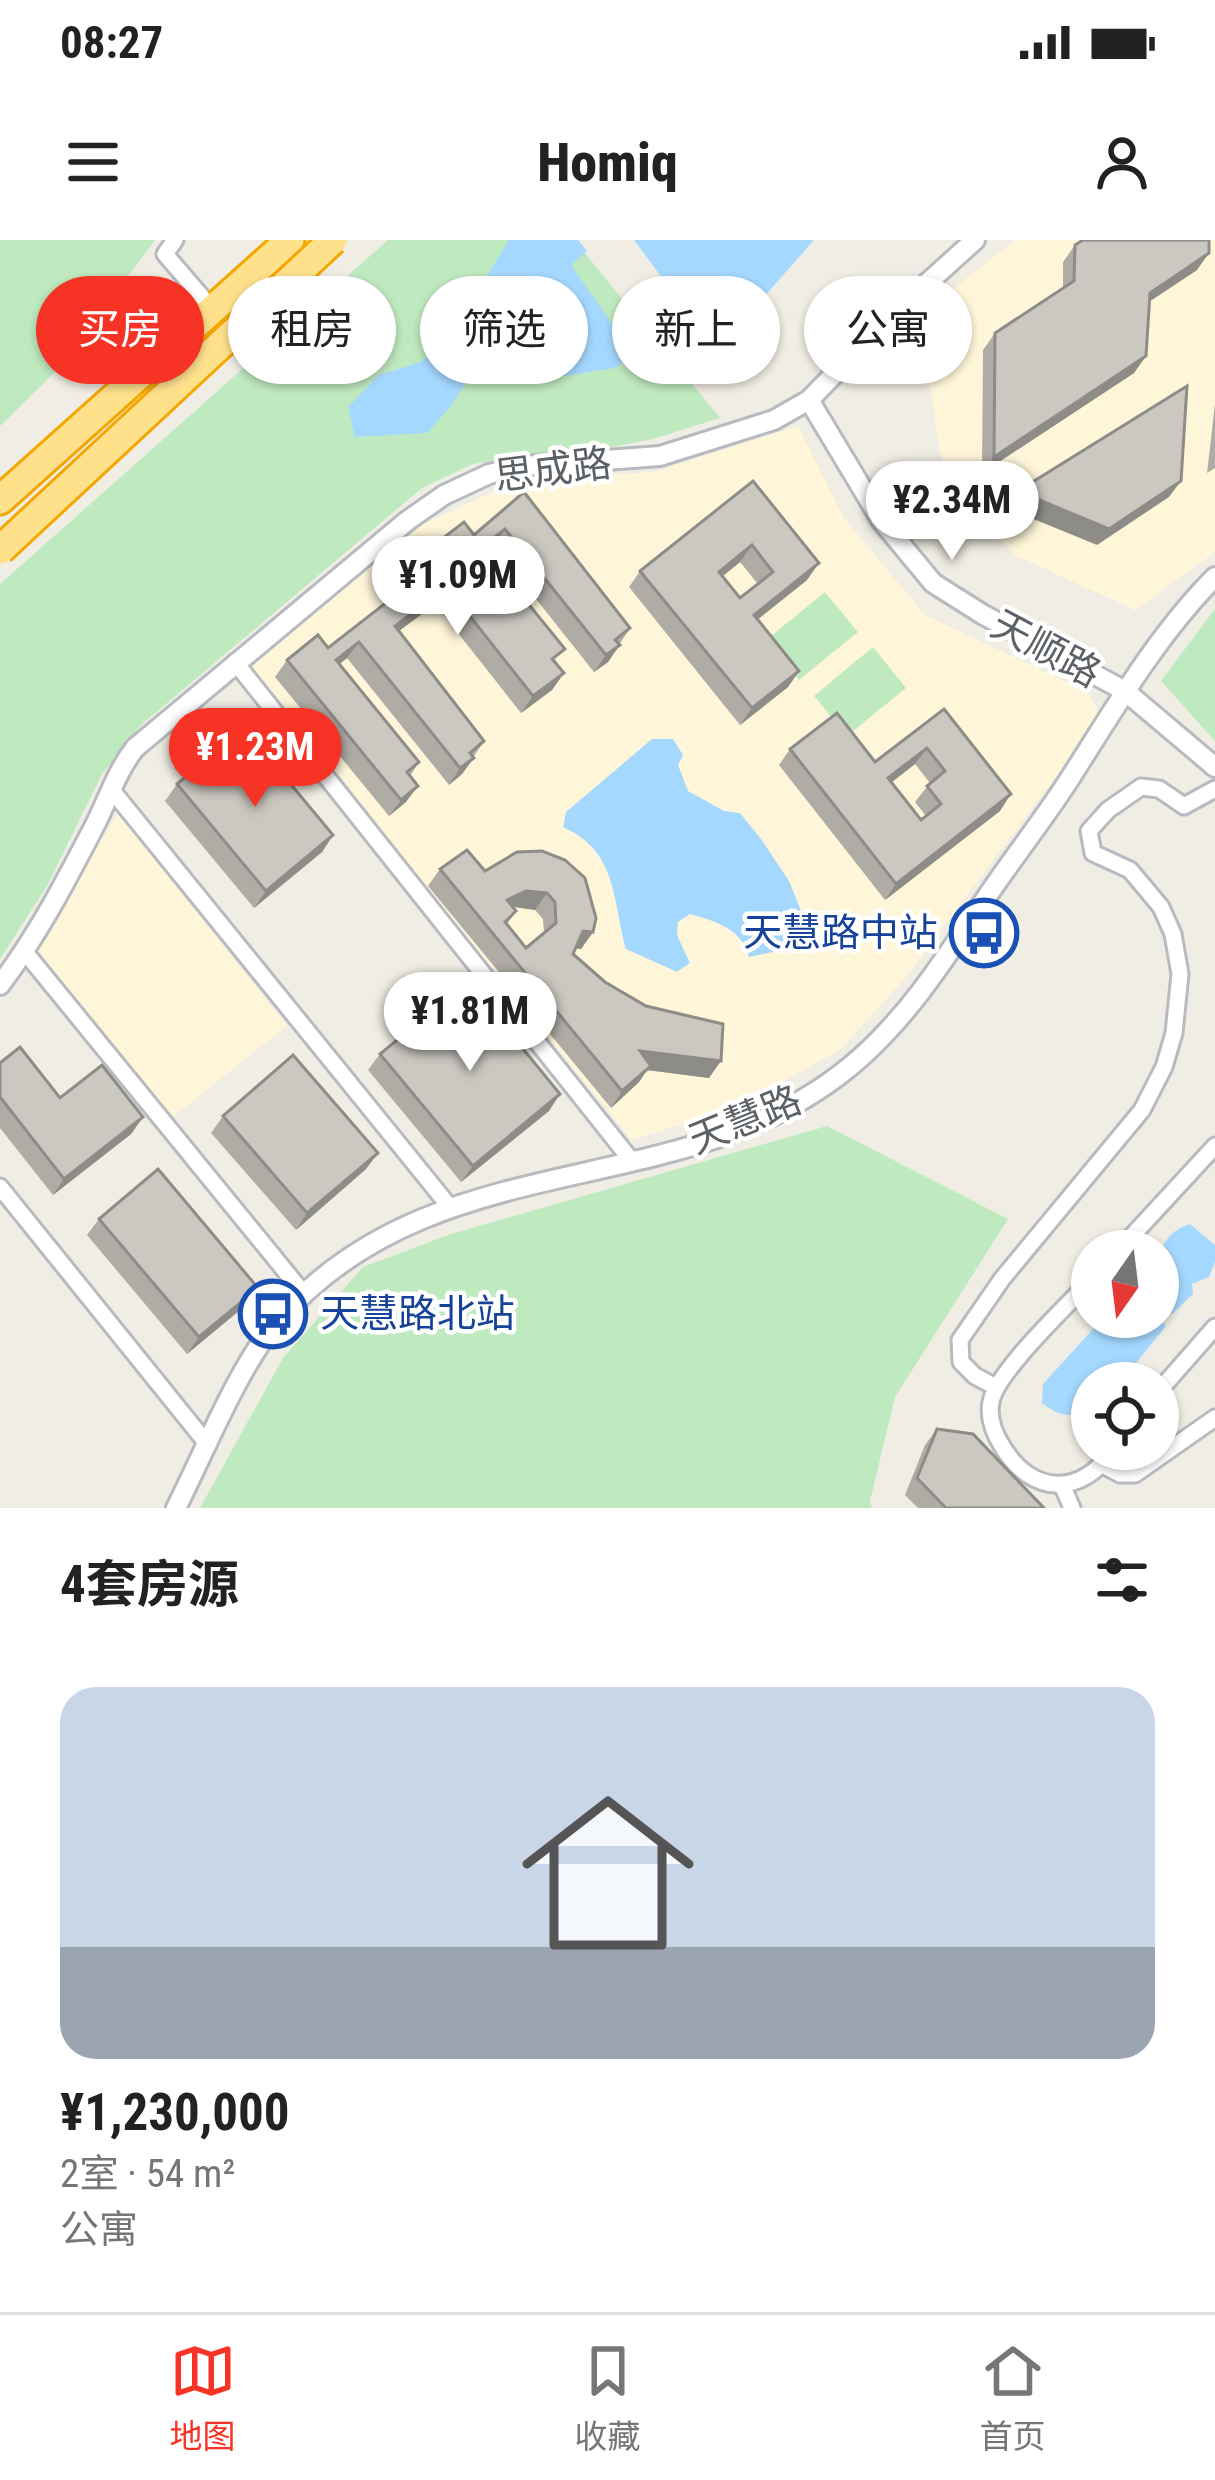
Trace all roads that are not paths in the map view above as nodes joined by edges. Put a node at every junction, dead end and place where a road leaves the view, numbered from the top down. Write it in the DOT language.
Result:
graph roads {
  1 [pos="175,240"];
  2 [pos="290,240"];
  3 [pos="333,240"];
  4 [pos="974,240"];
  5 [pos="207,303"];
  6 [pos="809,400"];
  7 [pos="0,500"];
  8 [pos="0,550"];
  9 [pos="1215,577"];
  10 [pos="235,662"];
  11 [pos="1125,692"];
  12 [pos="1215,767"];
  13 [pos="111,788"];
  14 [pos="1215,789"];
  15 [pos="25,952"];
  16 [pos="0,986"];
  17 [pos="1215,1147"];
  18 [pos="631,1160"];
  19 [pos="0,1187"];
  20 [pos="449,1206"];
  21 [pos="1138,1230"];
  22 [pos="304,1294"];
  23 [pos="1071,1303"];
  24 [pos="1215,1327"];
  25 [pos="1179,1369"];
  26 [pos="996,1387"];
  27 [pos="1215,1418"];
  28 [pos="1179,1444"];
  29 [pos="208,1445"];
  30 [pos="1096,1470"];
  31 [pos="1112,1470"];
  32 [pos="1142,1470"];
  33 [pos="1062,1485"];
  34 [pos="176,1508"];
  35 [pos="1072,1508"];
  1 -- 5 [label="street"];
  2 -- 7 [label="highway"];
  3 -- 8 [label="highway, bridge"];
  4 -- 6 [label="street, 思成路"];
  6 -- 10 [label="street, 思成路"];
  6 -- 11 [label="street, 天顺路"];
  9 -- 11 [label="street, 天慧路"];
  10 -- 13 [label="street, 思成路"];
  10 -- 18 [label="street"];
  11 -- 12 [label="street, 天顺路"];
  11 -- 18 [label="street, 天慧路"];
  13 -- 15 [label="street, 思成路"];
  13 -- 20 [label="street"];
  14 -- 26 [label="street"];
  15 -- 16 [label="street, 思成路"];
  15 -- 22 [label="street"];
  17 -- 21 [label="street"];
  18 -- 20 [label="street, 天慧路"];
  19 -- 29 [label="street"];
  20 -- 22 [label="street, 天慧路"];
  22 -- 29 [label="street, 天慧路"];
  23 -- 26 [label="street"];
  24 -- 25 [label="street"];
  26 -- 33 [label="street"];
  27 -- 28 [label="street"];
  29 -- 34 [label="street, 天慧路"];
  30 -- 33 [label="street"];
  31 -- 32 [label="street"];
  33 -- 35 [label="street"];
}
